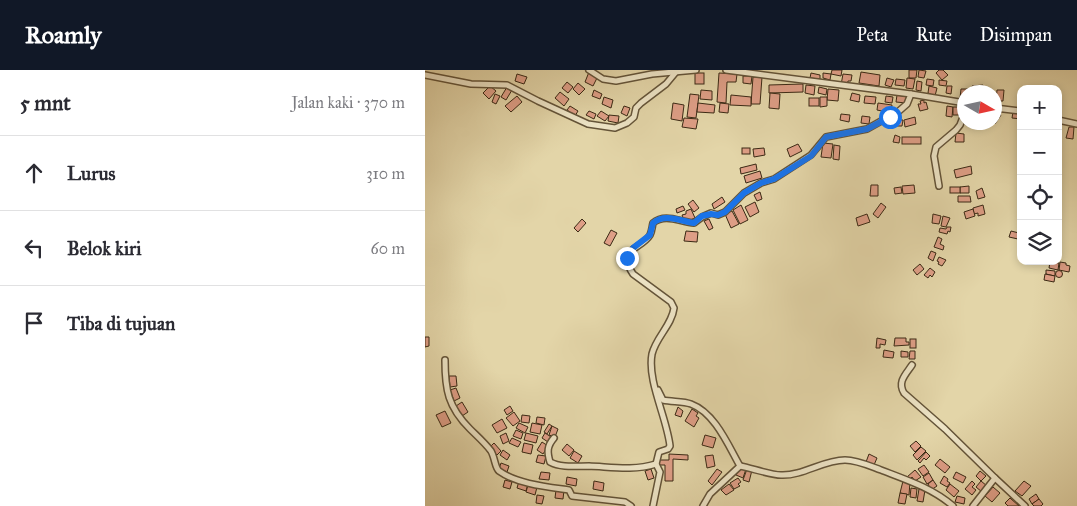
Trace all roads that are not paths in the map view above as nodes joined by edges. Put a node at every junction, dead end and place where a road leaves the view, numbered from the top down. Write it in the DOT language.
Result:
graph roads {
  1 [pos="589,70"];
  2 [pos="696,70"];
  3 [pos="726,70"];
  4 [pos="676,72"];
  5 [pos="425,75"];
  6 [pos="911,94"];
  7 [pos="957,102"];
  8 [pos="1002,109"];
  9 [pos="1017,111"];
  10 [pos="1062,121"];
  11 [pos="1077,124"];
  12 [pos="957,128"];
  13 [pos="939,186"];
  14 [pos="445,360"];
  15 [pos="912,364"];
  16 [pos="655,385"];
  17 [pos="554,438"];
  18 [pos="656,464"];
  19 [pos="740,466"];
  20 [pos="995,478"];
  21 [pos="631,506"];
  22 [pos="653,506"];
  23 [pos="704,506"];
  24 [pos="953,506"];
  25 [pos="973,506"];
  26 [pos="1025,506"];
  1 -- 4 [label="street"];
  2 -- 4 [label="street"];
  3 -- 6 [label="street"];
  4 -- 5 [label="street"];
  6 -- 7 [label="street"];
  6 -- 16 [label="street"];
  8 -- 9 [label="street"];
  10 -- 11 [label="street"];
  12 -- 13 [label="street"];
  14 -- 21 [label="street"];
  15 -- 20 [label="street"];
  16 -- 18 [label="street"];
  16 -- 19 [label="street"];
  17 -- 18 [label="street"];
  18 -- 22 [label="street"];
  19 -- 23 [label="street"];
  19 -- 24 [label="street"];
  20 -- 25 [label="street"];
  20 -- 26 [label="street"];
}
